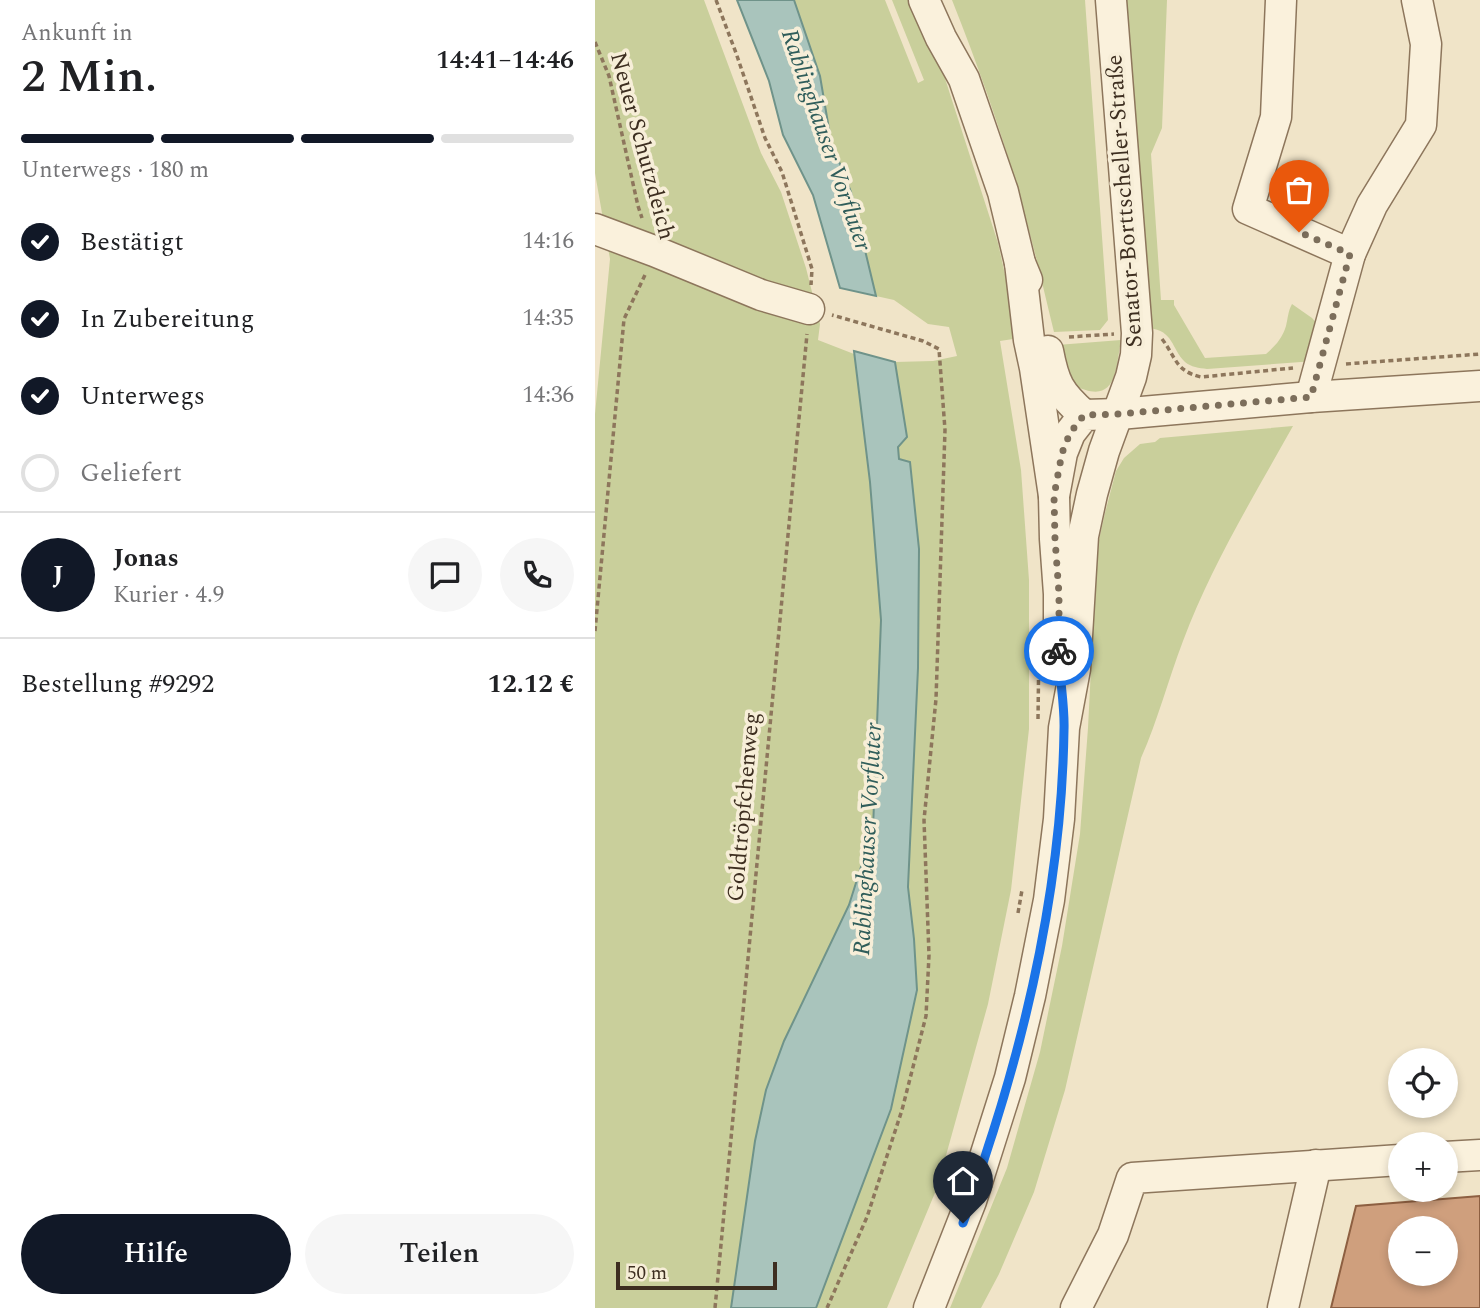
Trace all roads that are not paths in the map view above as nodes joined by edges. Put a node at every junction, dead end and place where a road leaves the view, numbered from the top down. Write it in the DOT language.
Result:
graph roads {
  1 [pos="924,0"];
  2 [pos="941,0"];
  3 [pos="1111,0"];
  4 [pos="1281,0"];
  5 [pos="1417,0"];
  6 [pos="964,79"];
  7 [pos="595,229"];
  8 [pos="1350,254"];
  9 [pos="1020,264"];
  10 [pos="810,309"];
  11 [pos="1480,386"];
  12 [pos="1311,397"];
  13 [pos="1119,414"];
  14 [pos="1084,415"];
  15 [pos="1054,496"];
  16 [pos="1051,728"];
  17 [pos="1480,1155"];
  18 [pos="1458,1156"];
  19 [pos="1388,1161"];
  20 [pos="1316,1165"];
  21 [pos="929,1308"];
  22 [pos="1076,1308"];
  23 [pos="1283,1308"];
  1 -- 6 [label="street, Senator-Borttscheller-Straße"];
  2 -- 6 [label="street"];
  3 -- 13 [label="street, Senator-Borttscheller-Straße"];
  4 -- 8 [label="street"];
  5 -- 8 [label="street"];
  6 -- 9 [label="street, Senator-Borttscheller-Straße"];
  7 -- 10 [label="street"];
  8 -- 12 [label="street"];
  9 -- 14 [label="street, Senator-Borttscheller-Straße"];
  9 -- 15 [label="street, Senator-Borttscheller-Straße"];
  11 -- 12 [label="street"];
  12 -- 13 [label="street"];
  13 -- 14 [label="street"];
  13 -- 16 [label="street, Senator-Borttscheller-Straße"];
  14 -- 15 [label="street"];
  15 -- 16 [label="street, Senator-Borttscheller-Straße"];
  16 -- 21 [label="street, Senator-Borttscheller-Straße"];
  17 -- 18 [label="street"];
  19 -- 20 [label="street"];
  20 -- 22 [label="street"];
  20 -- 23 [label="street"];
}
